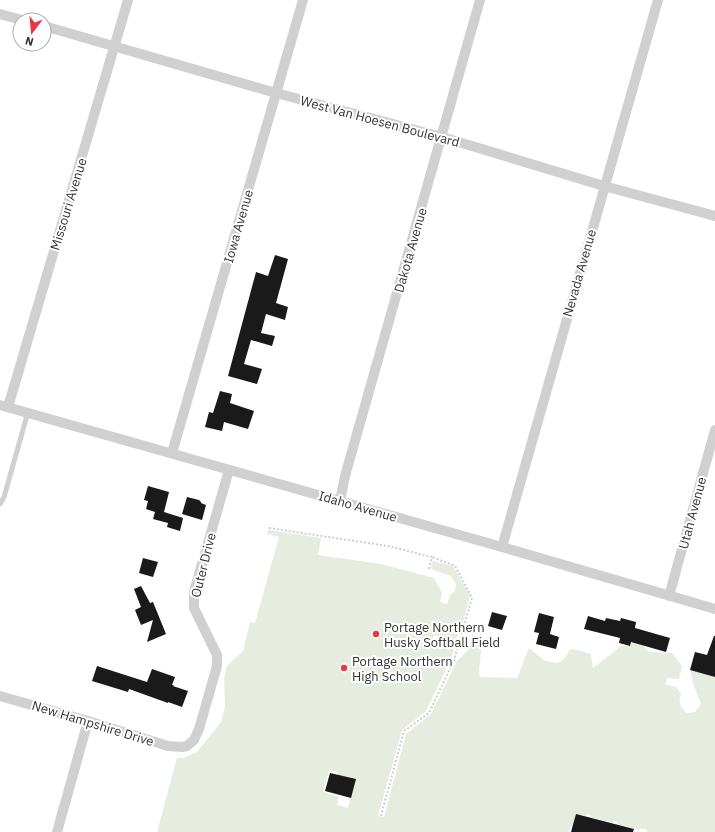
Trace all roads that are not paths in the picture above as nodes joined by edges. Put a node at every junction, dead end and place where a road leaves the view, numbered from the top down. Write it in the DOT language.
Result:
graph roads {
  1 [pos="128,0"];
  2 [pos="302,0"];
  3 [pos="480,0"];
  4 [pos="658,0"];
  5 [pos="0,14"];
  6 [pos="12,17"];
  7 [pos="52,28"];
  8 [pos="115,47"];
  9 [pos="276,93"];
  10 [pos="442,137"];
  11 [pos="604,186"];
  12 [pos="715,216"];
  13 [pos="4,406"];
  14 [pos="28,412"];
  15 [pos="715,430"];
  16 [pos="172,453"];
  17 [pos="229,470"];
  18 [pos="340,501"];
  19 [pos="0,504"];
  20 [pos="502,547"];
  21 [pos="669,596"];
  22 [pos="715,609"];
  23 [pos="0,696"];
  24 [pos="88,721"];
  25 [pos="187,746"];
  26 [pos="57,832"];
  1 -- 8 [label="street, Missouri Avenue"];
  2 -- 9 [label="street, Iowa Avenue"];
  3 -- 10 [label="street, Dakota Avenue"];
  4 -- 11 [label="street, Nevada Avenue"];
  5 -- 6 [label="street"];
  7 -- 8 [label="street, West Van Hoesen Boulevard"];
  8 -- 9 [label="street, West Van Hoesen Boulevard"];
  8 -- 13 [label="street, Missouri Avenue"];
  9 -- 10 [label="street, West Van Hoesen Boulevard"];
  9 -- 16 [label="street, Iowa Avenue"];
  10 -- 11 [label="street, West Van Hoesen Boulevard"];
  10 -- 18 [label="street, Dakota Avenue"];
  11 -- 12 [label="street, West Van Hoesen Boulevard"];
  11 -- 20 [label="street, Nevada Avenue"];
  13 -- 14 [label="street, Idaho Avenue"];
  14 -- 16 [label="street, Idaho Avenue"];
  14 -- 19 [label="lane"];
  15 -- 21 [label="street, Utah Avenue"];
  16 -- 17 [label="street, Idaho Avenue"];
  17 -- 18 [label="street, Idaho Avenue"];
  17 -- 25 [label="street, Outer Drive"];
  18 -- 20 [label="street, Idaho Avenue"];
  20 -- 21 [label="street, Idaho Avenue"];
  21 -- 22 [label="street, Idaho Avenue"];
  23 -- 24 [label="street, New Hampshire Drive"];
  24 -- 25 [label="street, New Hampshire Drive"];
  24 -- 26 [label="street"];
}
